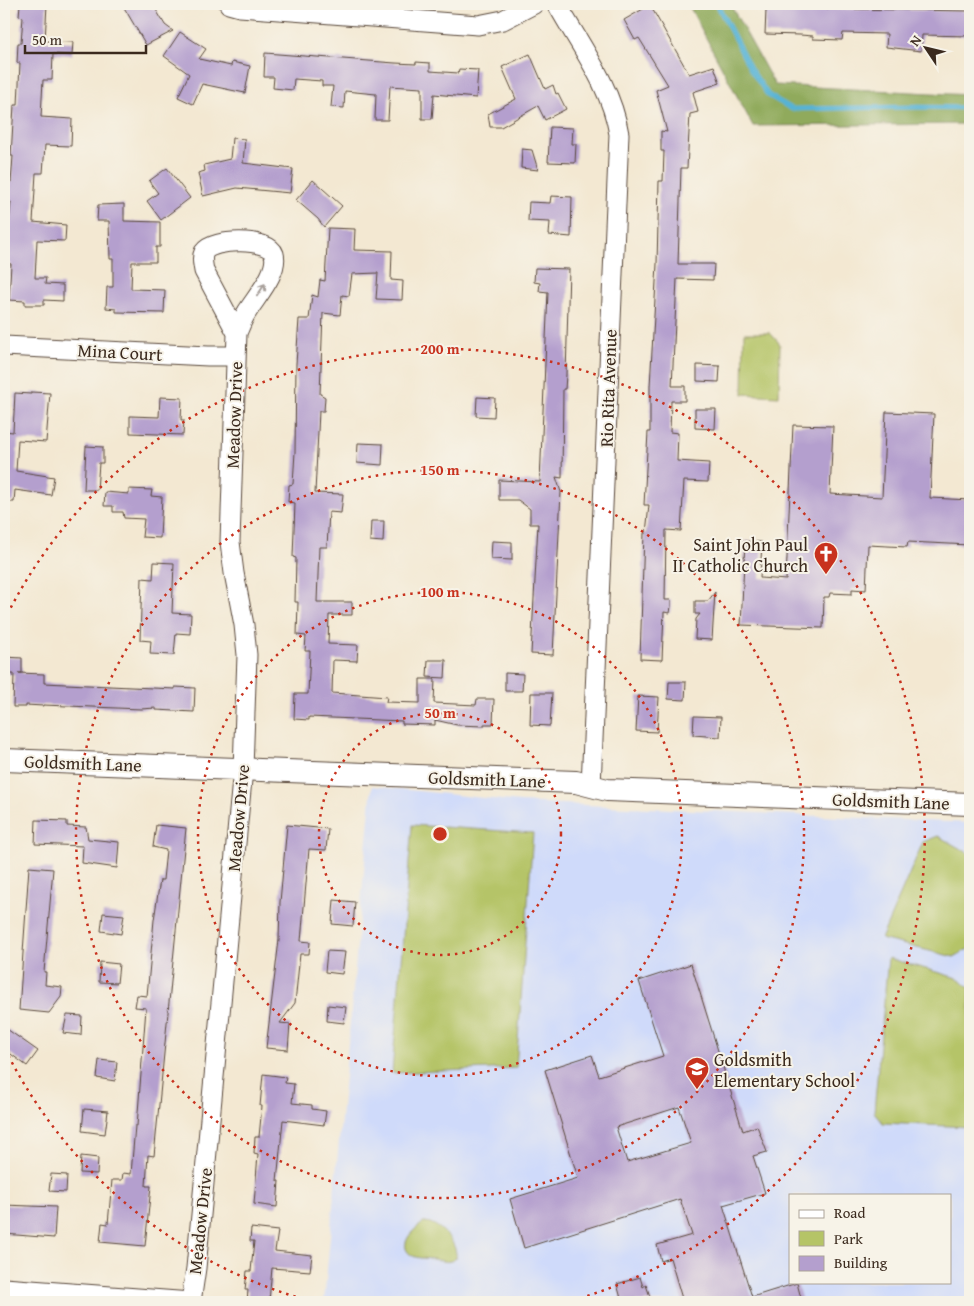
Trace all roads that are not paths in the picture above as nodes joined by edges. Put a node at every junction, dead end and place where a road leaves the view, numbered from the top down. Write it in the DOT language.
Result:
graph roads {
  1 [pos="229,4"];
  2 [pos="534,4"];
  3 [pos="557,4"];
  4 [pos="237,333"];
  5 [pos="4,346"];
  6 [pos="236,356"];
  7 [pos="4,760"];
  8 [pos="242,769"];
  9 [pos="591,786"];
  10 [pos="970,804"];
  11 [pos="4,1288"];
  12 [pos="191,1302"];
  1 -- 2 [label="street"];
  3 -- 9 [label="street, Rio Rita Avenue"];
  4 -- 4 [label="street, Meadow Drive, one-way"];
  4 -- 6 [label="street, Meadow Drive"];
  5 -- 6 [label="street, Mina Court"];
  6 -- 8 [label="street, Meadow Drive"];
  7 -- 8 [label="street, Goldsmith Lane"];
  8 -- 9 [label="street, Goldsmith Lane"];
  8 -- 12 [label="street, Meadow Drive"];
  9 -- 10 [label="street, Goldsmith Lane"];
  11 -- 12 [label="street"];
}
